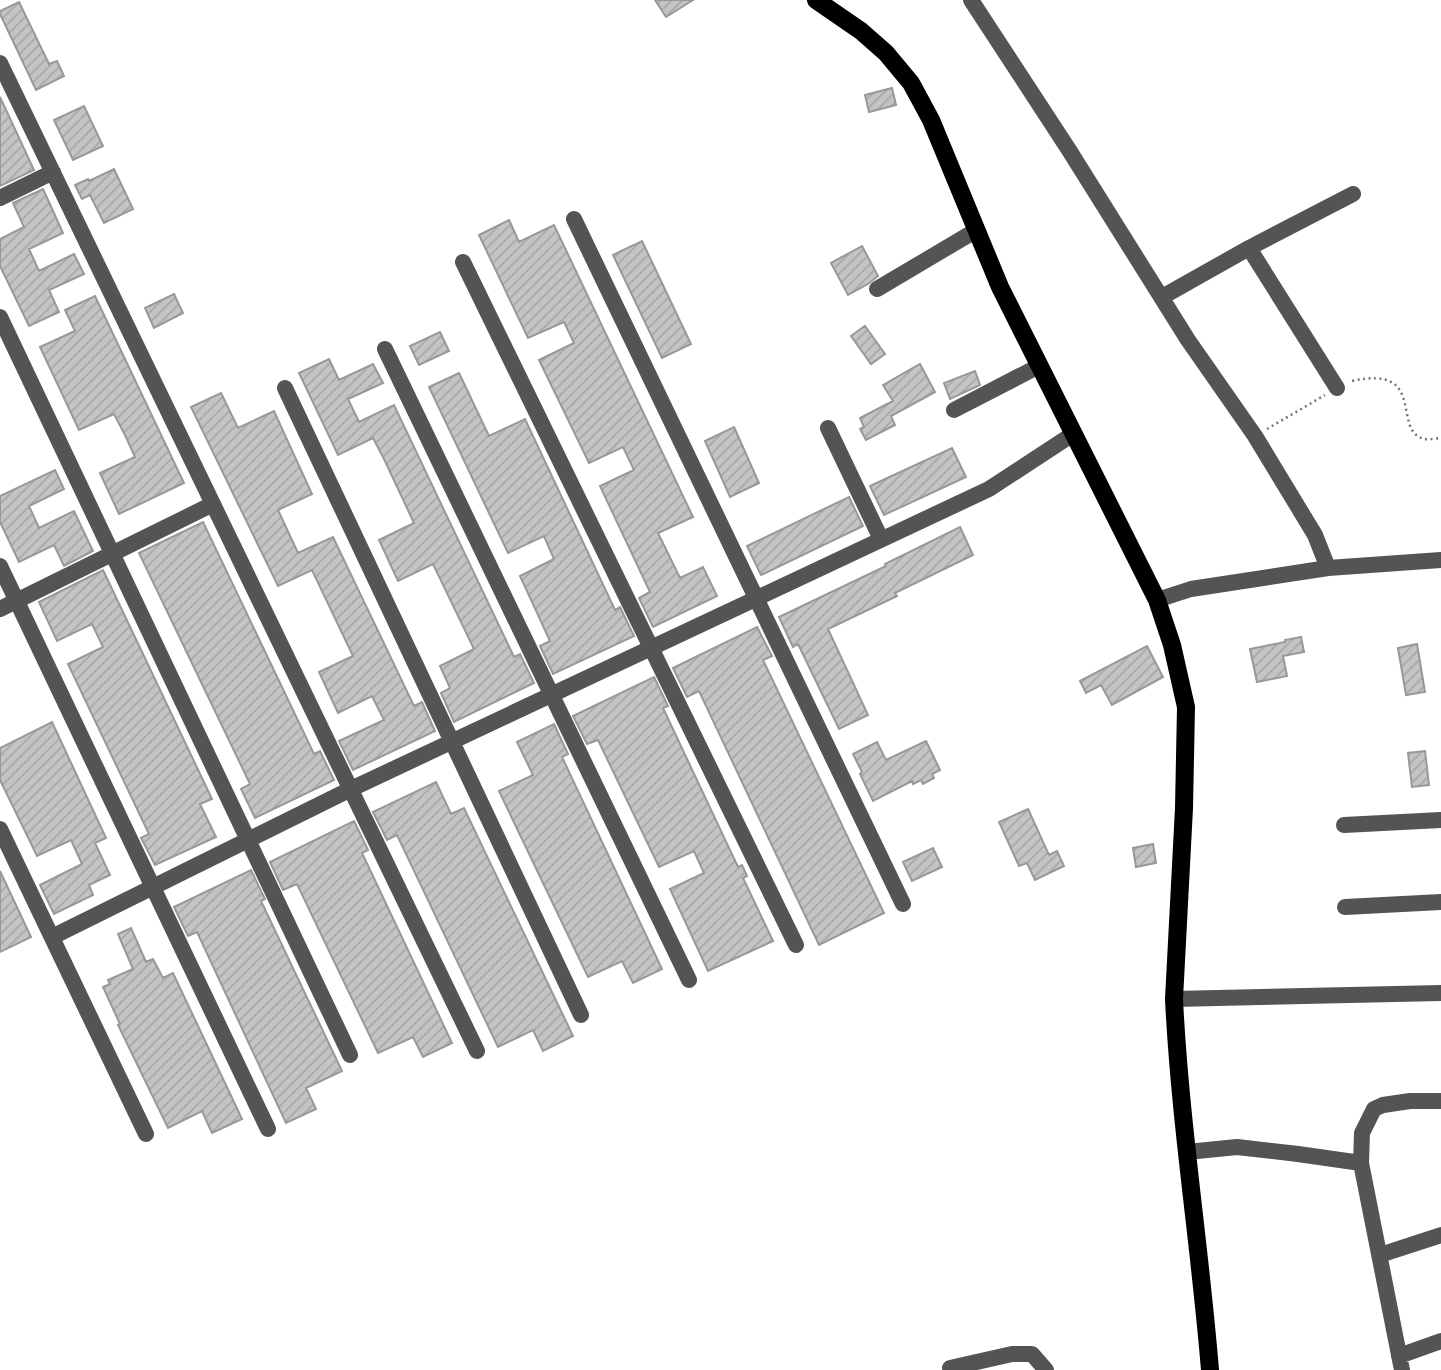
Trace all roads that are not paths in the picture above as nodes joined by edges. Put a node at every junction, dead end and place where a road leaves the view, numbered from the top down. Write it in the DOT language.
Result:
graph roads {
  1 [pos="816,0"];
  2 [pos="971,0"];
  3 [pos="0,63"];
  4 [pos="53,172"];
  5 [pos="1353,194"];
  6 [pos="0,198"];
  7 [pos="574,219"];
  8 [pos="975,231"];
  9 [pos="1249,248"];
  10 [pos="463,262"];
  11 [pos="877,289"];
  12 [pos="1162,297"];
  13 [pos="0,317"];
  14 [pos="385,349"];
  15 [pos="1039,366"];
  16 [pos="285,388"];
  17 [pos="1337,388"];
  18 [pos="954,410"];
  19 [pos="828,428"];
  20 [pos="1073,434"];
  21 [pos="213,504"];
  22 [pos="881,539"];
  23 [pos="112,554"];
  24 [pos="1441,560"];
  25 [pos="0,566"];
  26 [pos="1328,568"];
  27 [pos="756,598"];
  28 [pos="1157,600"];
  29 [pos="16,601"];
  30 [pos="0,609"];
  31 [pos="651,648"];
  32 [pos="551,695"];
  33 [pos="452,742"];
  34 [pos="351,789"];
  35 [pos="1441,820"];
  36 [pos="1344,825"];
  37 [pos="0,829"];
  38 [pos="248,840"];
  39 [pos="152,887"];
  40 [pos="1441,902"];
  41 [pos="903,904"];
  42 [pos="1345,907"];
  43 [pos="52,937"];
  44 [pos="796,945"];
  45 [pos="689,980"];
  46 [pos="1441,993"];
  47 [pos="1174,999"];
  48 [pos="581,1015"];
  49 [pos="477,1051"];
  50 [pos="350,1055"];
  51 [pos="1441,1101"];
  52 [pos="268,1129"];
  53 [pos="146,1133"];
  54 [pos="1187,1152"];
  55 [pos="1362,1163"];
  56 [pos="1441,1235"];
  57 [pos="1380,1255"];
  58 [pos="1441,1341"];
  59 [pos="1401,1363"];
  60 [pos="950,1368"];
  61 [pos="1046,1370"];
  62 [pos="1210,1370"];
  1 -- 8 [label="main road"];
  2 -- 12 [label="street"];
  3 -- 4 [label="street"];
  4 -- 6 [label="street"];
  4 -- 21 [label="street"];
  5 -- 9 [label="street"];
  7 -- 27 [label="street"];
  8 -- 11 [label="street"];
  8 -- 15 [label="main road"];
  9 -- 12 [label="street"];
  9 -- 17 [label="street"];
  10 -- 31 [label="street"];
  12 -- 26 [label="street"];
  13 -- 23 [label="street"];
  14 -- 32 [label="street"];
  15 -- 18 [label="street"];
  15 -- 20 [label="main road"];
  16 -- 33 [label="street"];
  19 -- 22 [label="street"];
  20 -- 22 [label="street"];
  20 -- 28 [label="main road"];
  21 -- 23 [label="street"];
  21 -- 34 [label="street"];
  22 -- 27 [label="street"];
  23 -- 29 [label="street"];
  23 -- 38 [label="street"];
  24 -- 26 [label="street"];
  25 -- 29 [label="street"];
  26 -- 28 [label="street"];
  27 -- 31 [label="street"];
  27 -- 41 [label="street"];
  28 -- 47 [label="main road"];
  29 -- 30 [label="street"];
  29 -- 39 [label="street"];
  31 -- 32 [label="street"];
  31 -- 44 [label="street"];
  32 -- 33 [label="street"];
  32 -- 45 [label="street"];
  33 -- 34 [label="street"];
  33 -- 48 [label="street"];
  34 -- 38 [label="street"];
  34 -- 49 [label="street"];
  35 -- 36 [label="street"];
  37 -- 43 [label="street"];
  38 -- 39 [label="street"];
  38 -- 50 [label="street"];
  39 -- 43 [label="street"];
  39 -- 52 [label="street"];
  40 -- 42 [label="street"];
  43 -- 53 [label="street"];
  46 -- 47 [label="street"];
  47 -- 54 [label="main road"];
  51 -- 55 [label="street"];
  54 -- 55 [label="street"];
  54 -- 62 [label="main road"];
  55 -- 57 [label="street"];
  56 -- 57 [label="street"];
  57 -- 59 [label="street"];
  58 -- 59 [label="street"];
  60 -- 61 [label="street"];
}
